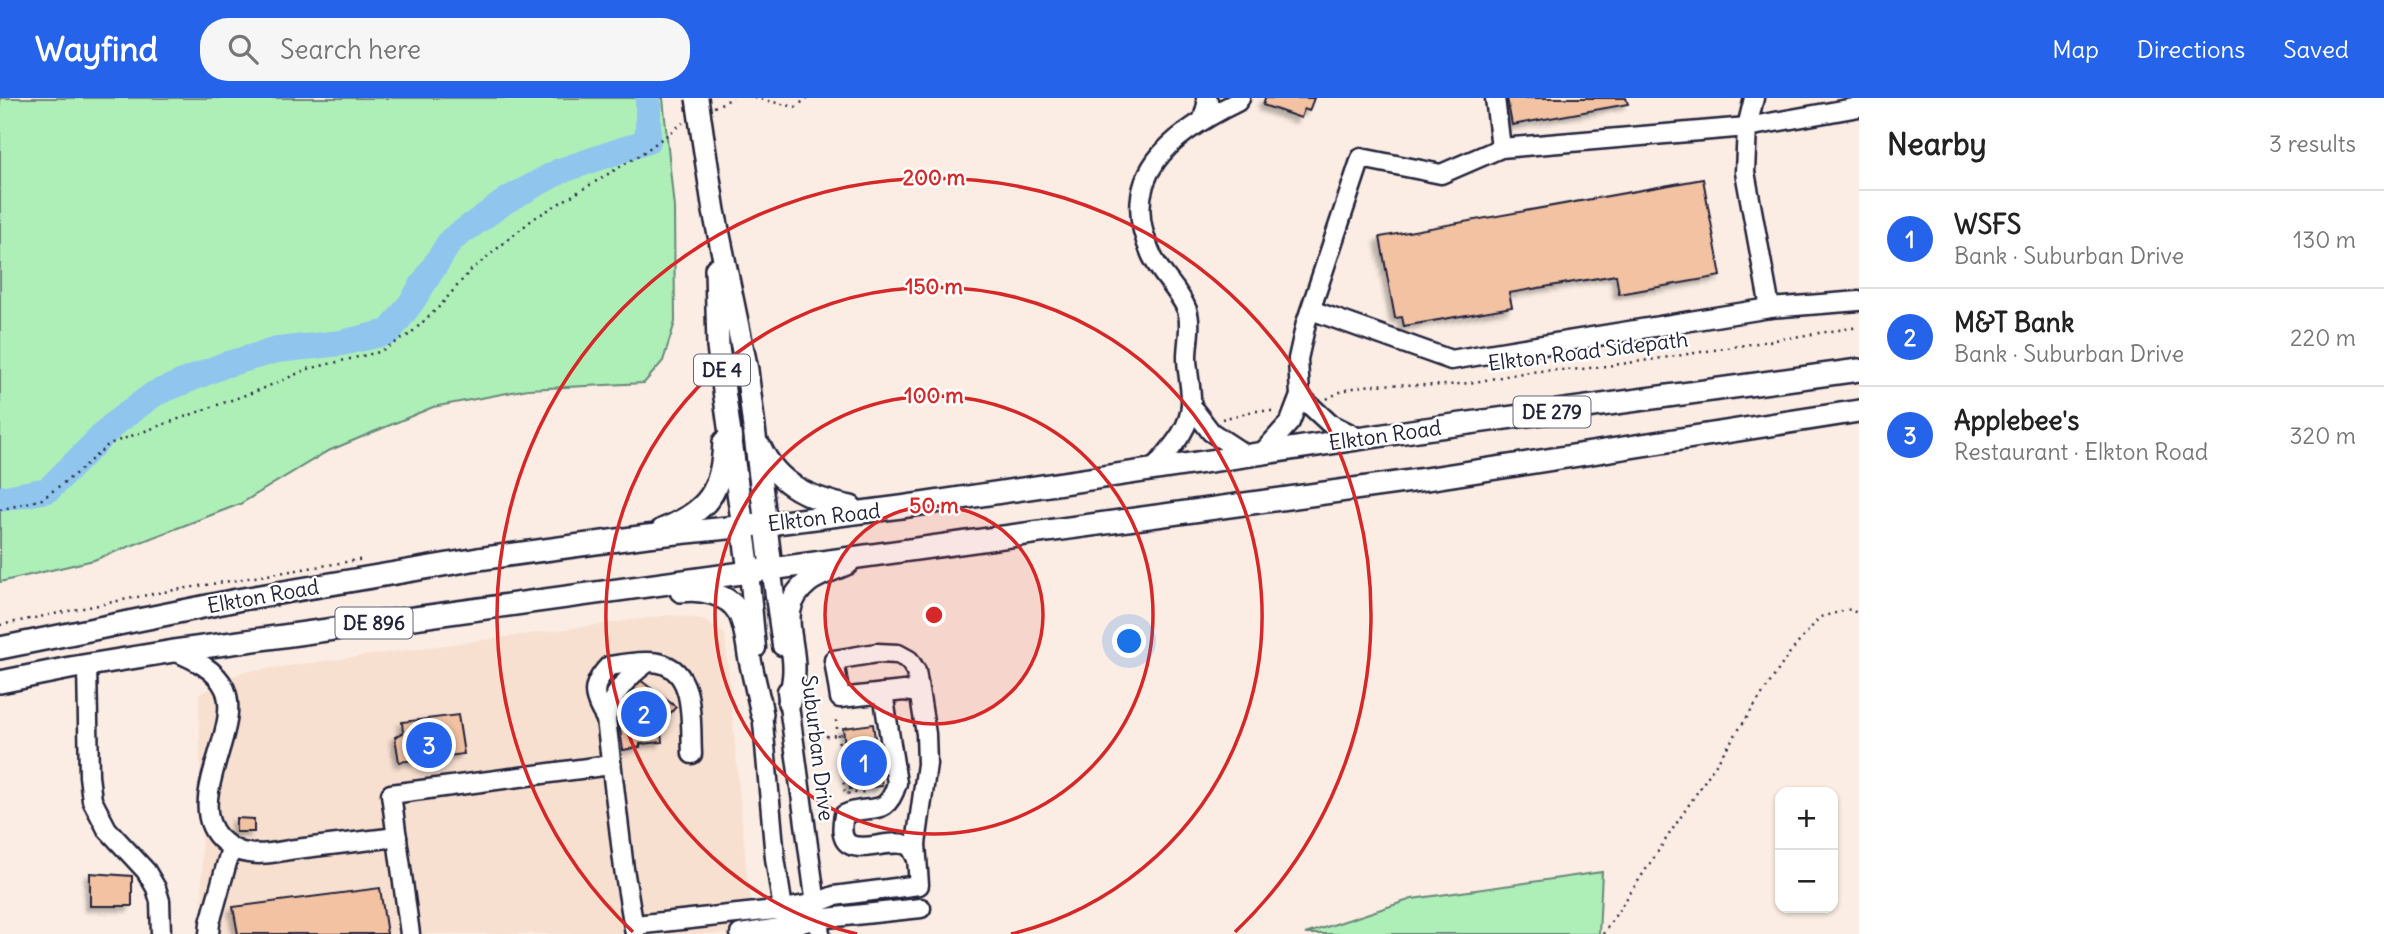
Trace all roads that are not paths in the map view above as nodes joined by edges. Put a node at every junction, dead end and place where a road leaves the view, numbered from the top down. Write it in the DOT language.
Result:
graph roads {
  1 [pos="1206,98"];
  2 [pos="1240,98"];
  3 [pos="1495,98"];
  4 [pos="1754,98"];
  5 [pos="704,103"];
  6 [pos="1859,107"];
  7 [pos="1203,119"];
  8 [pos="1747,127"];
  9 [pos="1501,148"];
  10 [pos="714,211"];
  11 [pos="1859,301"];
  12 [pos="1770,308"];
  13 [pos="1311,310"];
  14 [pos="1859,370"];
  15 [pos="725,394"];
  16 [pos="1300,396"];
  17 [pos="1191,407"];
  18 [pos="1859,411"];
  19 [pos="756,438"];
  20 [pos="1361,439"];
  21 [pos="1254,454"];
  22 [pos="1154,468"];
  23 [pos="868,511"];
  24 [pos="768,524"];
  25 [pos="744,527"];
  26 [pos="647,536"];
  27 [pos="867,554"];
  28 [pos="771,567"];
  29 [pos="749,571"];
  30 [pos="551,599"];
  31 [pos="0,648"];
  32 [pos="174,651"];
  33 [pos="87,665"];
  34 [pos="0,682"];
  35 [pos="883,693"];
  36 [pos="919,693"];
  37 [pos="789,703"];
  38 [pos="762,714"];
  39 [pos="692,754"];
  40 [pos="610,765"];
  41 [pos="397,837"];
  42 [pos="231,848"];
  43 [pos="916,857"];
  44 [pos="921,908"];
  45 [pos="783,909"];
  46 [pos="817,919"];
  47 [pos="635,929"];
  48 [pos="786,931"];
  49 [pos="161,934"];
  50 [pos="209,934"];
  51 [pos="410,934"];
  52 [pos="740,934"];
  1 -- 7 [label="street"];
  2 -- 7 [label="street"];
  3 -- 9 [label="street"];
  4 -- 8 [label="street"];
  5 -- 10 [label="main road, DE 4, bridge"];
  6 -- 8 [label="street"];
  7 -- 17 [label="street"];
  8 -- 9 [label="street"];
  8 -- 12 [label="street"];
  9 -- 13 [label="street"];
  10 -- 15 [label="main road, DE 4"];
  10 -- 19 [label="main road, DE 4"];
  11 -- 12 [label="street"];
  12 -- 13 [label="street"];
  13 -- 16 [label="street"];
  14 -- 20 [label="main road, Elkton Road / DE 279"];
  15 -- 25 [label="main road, DE 4"];
  15 -- 26 [label="main road"];
  16 -- 20 [label="street"];
  16 -- 21 [label="street"];
  17 -- 21 [label="street"];
  17 -- 22 [label="street"];
  18 -- 27 [label="main road, Elkton Road / DE 279"];
  19 -- 23 [label="main road"];
  19 -- 24 [label="main road, DE 4"];
  20 -- 21 [label="main road, Elkton Road / DE 279"];
  21 -- 22 [label="main road, Elkton Road / DE 279"];
  22 -- 23 [label="main road, Elkton Road / DE 279"];
  23 -- 24 [label="main road, Elkton Road / DE 279"];
  24 -- 25 [label="main road, Elkton Road / DE 279"];
  24 -- 28 [label="main road, DE 4"];
  25 -- 26 [label="main road, Elkton Road / DE 896"];
  25 -- 29 [label="main road, DE 4"];
  26 -- 31 [label="main road, Elkton Road / DE 896"];
  27 -- 28 [label="main road, Elkton Road / DE 279"];
  27 -- 37 [label="main road"];
  28 -- 29 [label="main road, Elkton Road / DE 896"];
  28 -- 37 [label="street, Suburban Drive"];
  29 -- 30 [label="main road, Elkton Road / DE 896"];
  29 -- 38 [label="street"];
  30 -- 32 [label="main road, Elkton Road / DE 896"];
  30 -- 38 [label="main road"];
  32 -- 33 [label="main road, Elkton Road / DE 896"];
  32 -- 42 [label="street"];
  33 -- 34 [label="main road, Elkton Road / DE 896"];
  33 -- 49 [label="street"];
  35 -- 36 [label="street"];
  35 -- 36 [label="street"];
  35 -- 43 [label="street"];
  36 -- 43 [label="street"];
  37 -- 46 [label="street, Suburban Drive"];
  38 -- 45 [label="street"];
  39 -- 40 [label="street"];
  40 -- 41 [label="street"];
  40 -- 47 [label="street"];
  41 -- 42 [label="street"];
  41 -- 51 [label="street"];
  42 -- 50 [label="street"];
  43 -- 46 [label="street"];
  44 -- 46 [label="street"];
  45 -- 46 [label="street"];
  45 -- 47 [label="street"];
  45 -- 48 [label="street"];
  46 -- 48 [label="street"];
  48 -- 52 [label="street"];
}
